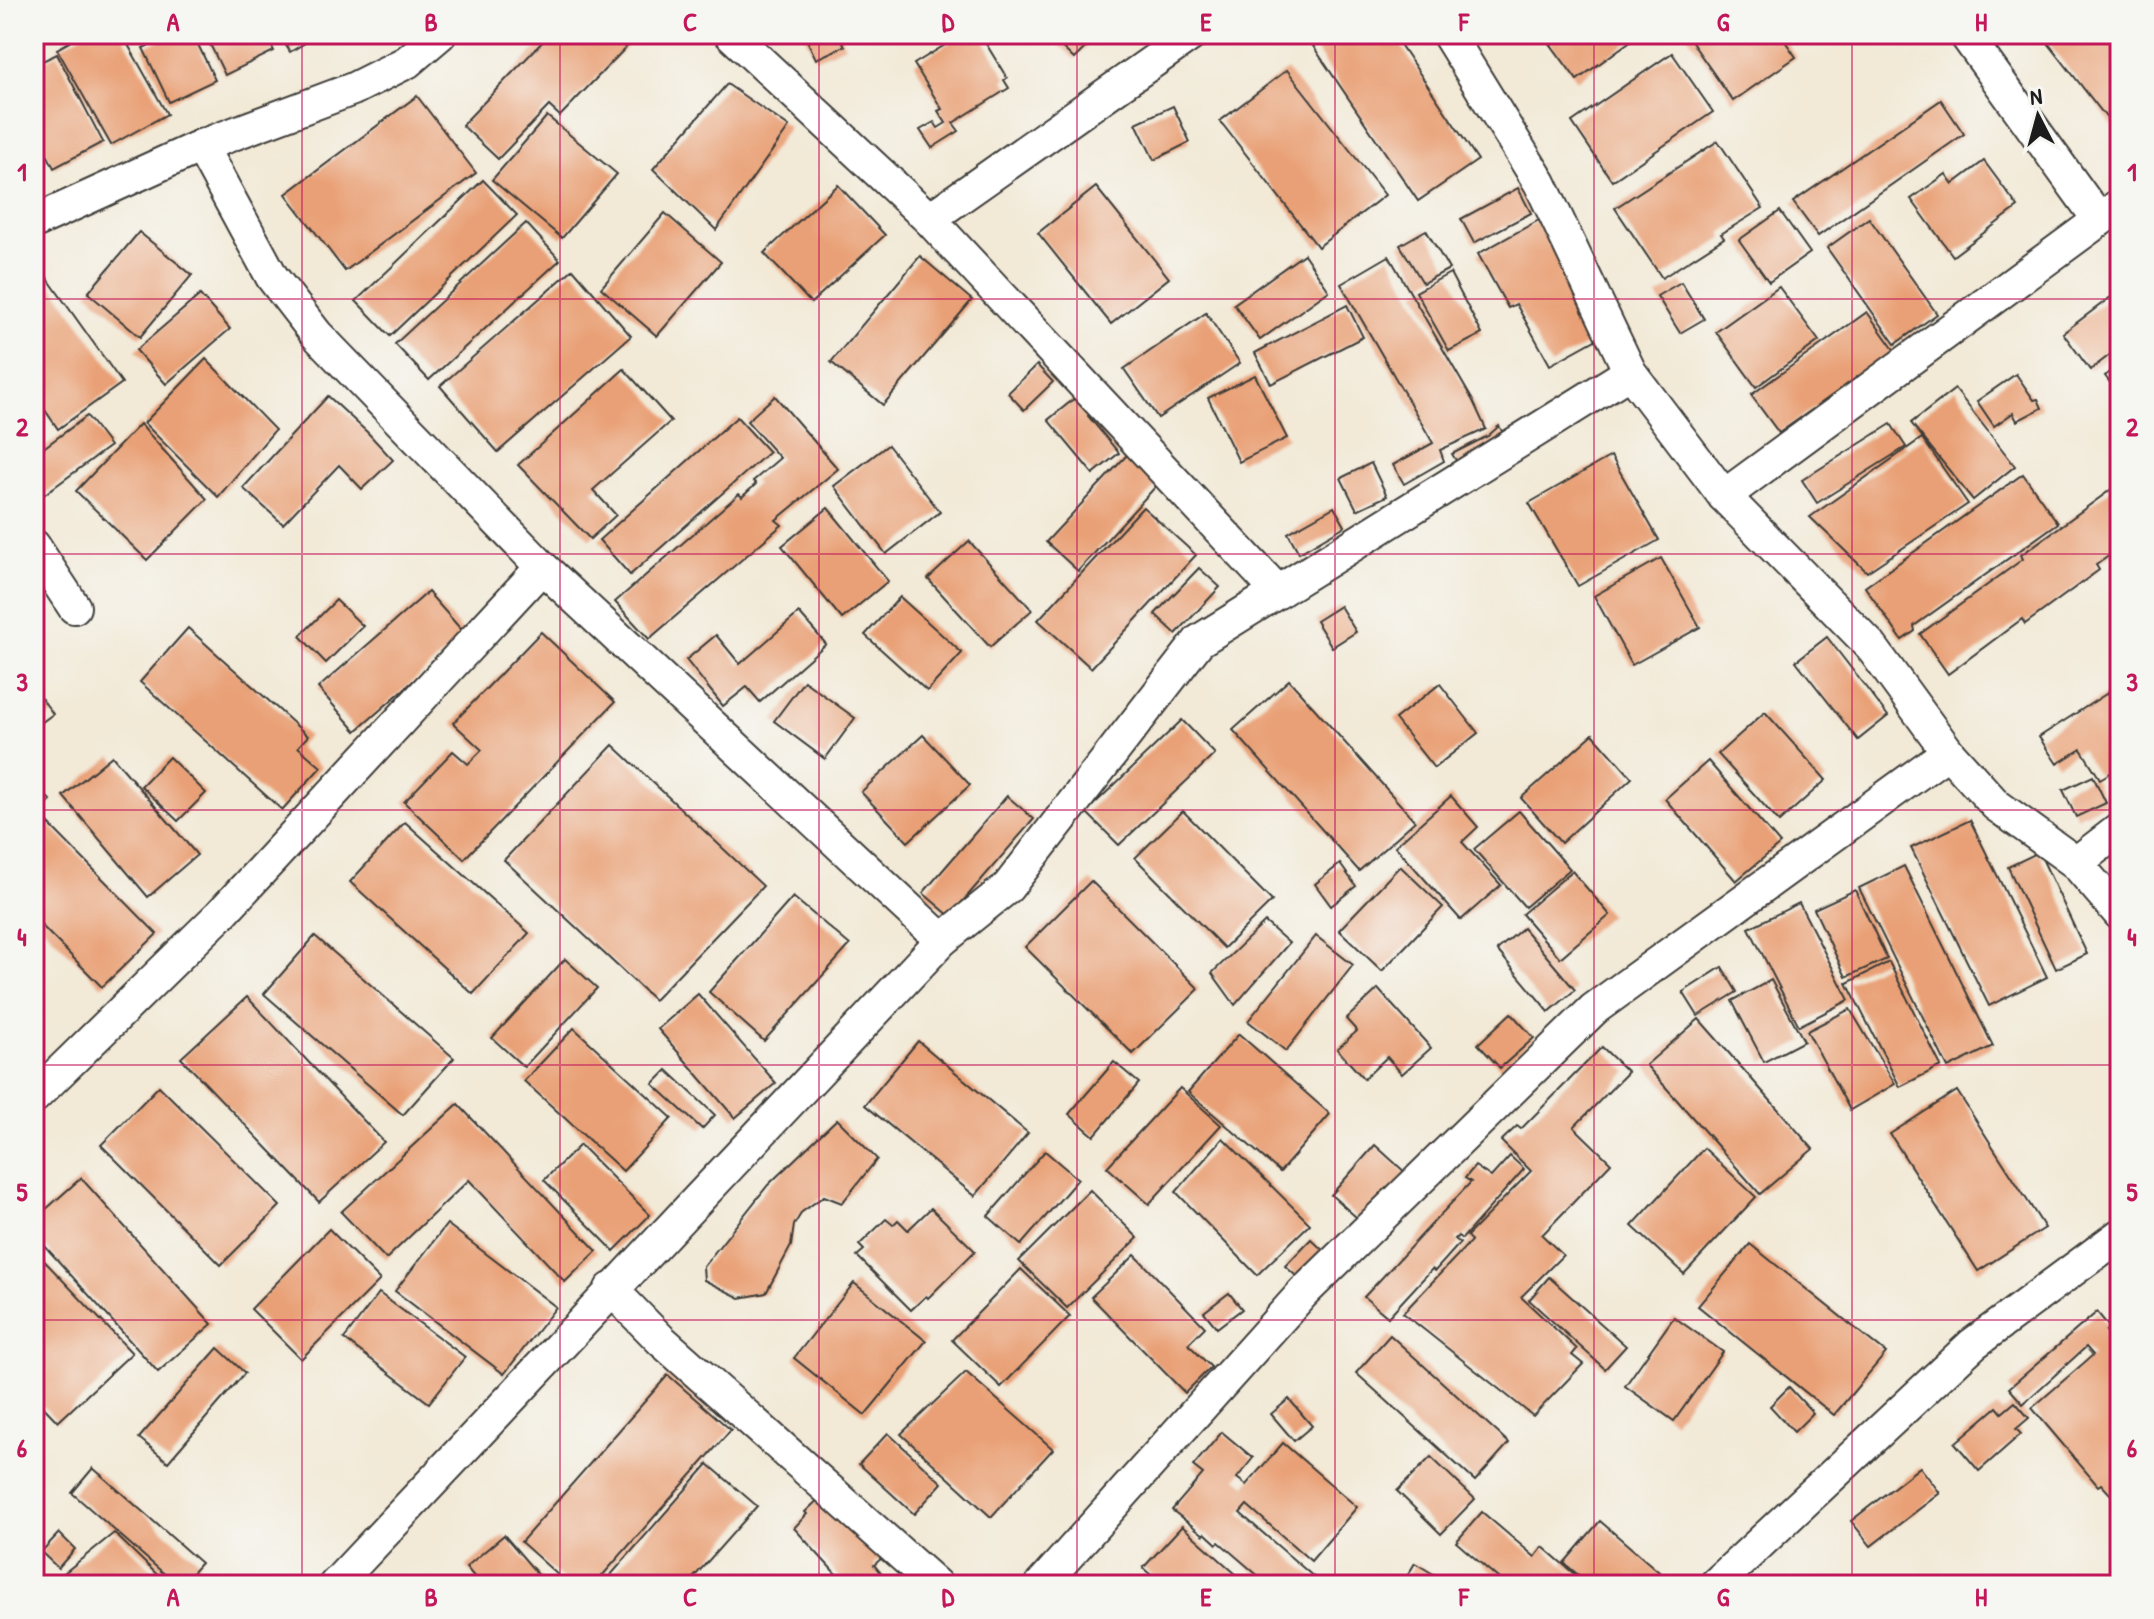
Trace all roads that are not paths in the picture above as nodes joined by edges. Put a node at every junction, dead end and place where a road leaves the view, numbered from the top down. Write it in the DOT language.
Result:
graph roads {
  1 [pos="440,34"];
  2 [pos="731,34"];
  3 [pos="1192,34"];
  4 [pos="1448,34"];
  5 [pos="1965,34"];
  6 [pos="201,146"];
  7 [pos="2110,212"];
  8 [pos="929,219"];
  9 [pos="34,222"];
  10 [pos="1630,372"];
  11 [pos="1724,496"];
  12 [pos="34,546"];
  13 [pos="542,567"];
  14 [pos="1278,592"];
  15 [pos="74,607"];
  16 [pos="1948,752"];
  17 [pos="2120,829"];
  18 [pos="2076,863"];
  19 [pos="2120,914"];
  20 [pos="942,940"];
  21 [pos="34,1097"];
  22 [pos="2120,1235"];
  23 [pos="611,1289"];
  24 [pos="335,1585"];
  25 [pos="936,1585"];
  26 [pos="1041,1585"];
  27 [pos="1715,1585"];
  1 -- 6 [label="street"];
  2 -- 8 [label="street"];
  3 -- 8 [label="street"];
  4 -- 10 [label="street"];
  5 -- 7 [label="street"];
  6 -- 9 [label="street"];
  6 -- 13 [label="street"];
  7 -- 11 [label="street"];
  8 -- 14 [label="street"];
  10 -- 11 [label="street"];
  10 -- 14 [label="street"];
  11 -- 16 [label="street"];
  12 -- 15 [label="street"];
  13 -- 20 [label="street"];
  13 -- 21 [label="street"];
  14 -- 20 [label="street"];
  16 -- 18 [label="street"];
  16 -- 26 [label="street"];
  17 -- 18 [label="street"];
  18 -- 19 [label="street"];
  20 -- 23 [label="street"];
  22 -- 27 [label="street"];
  23 -- 24 [label="street"];
  23 -- 25 [label="street"];
}
